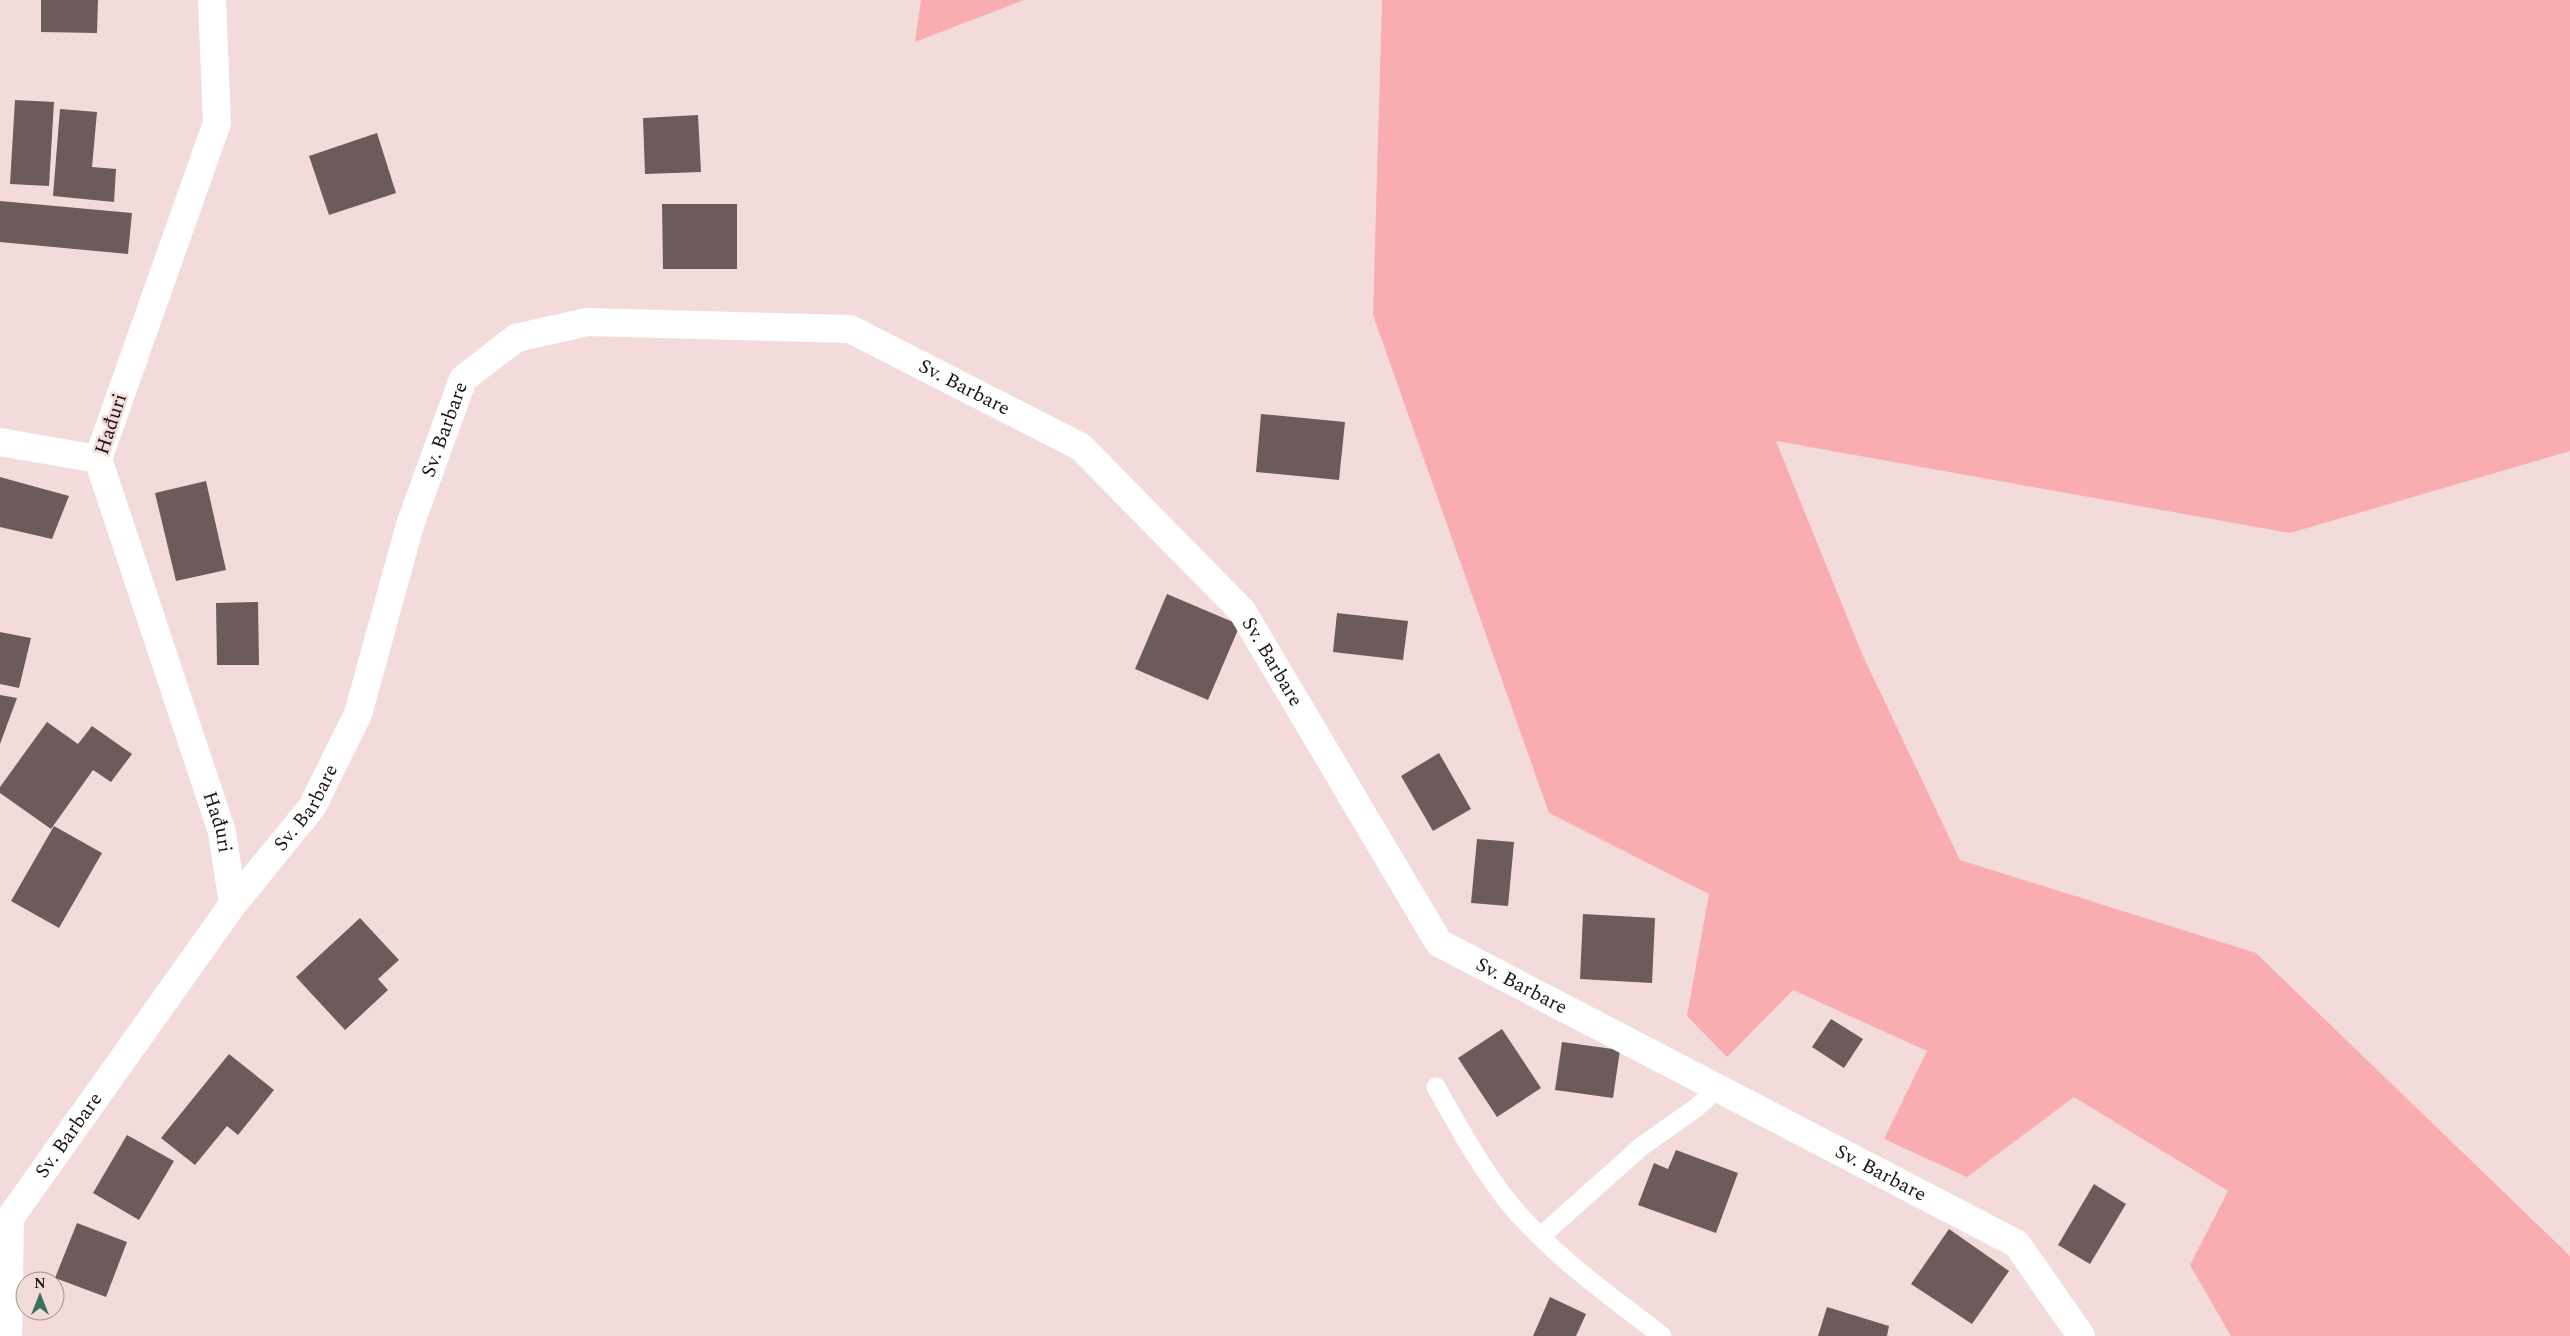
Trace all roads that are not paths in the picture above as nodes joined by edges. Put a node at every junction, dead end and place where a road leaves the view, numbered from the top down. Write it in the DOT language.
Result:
graph roads {
  1 [pos="212,0"];
  2 [pos="0,442"];
  3 [pos="98,459"];
  4 [pos="233,904"];
  5 [pos="1436,1086"];
  6 [pos="1718,1088"];
  7 [pos="5,1223"];
  8 [pos="1541,1236"];
  9 [pos="8,1336"];
  10 [pos="1662,1336"];
  11 [pos="2081,1336"];
  1 -- 3 [label="street, Hađuri"];
  2 -- 3 [label="street"];
  3 -- 4 [label="street, Hađuri"];
  4 -- 6 [label="street, Sv. Barbare"];
  4 -- 7 [label="street, Sv. Barbare"];
  5 -- 8 [label="lane"];
  6 -- 8 [label="lane"];
  6 -- 11 [label="street, Sv. Barbare"];
  7 -- 9 [label="street"];
  8 -- 10 [label="lane"];
}
